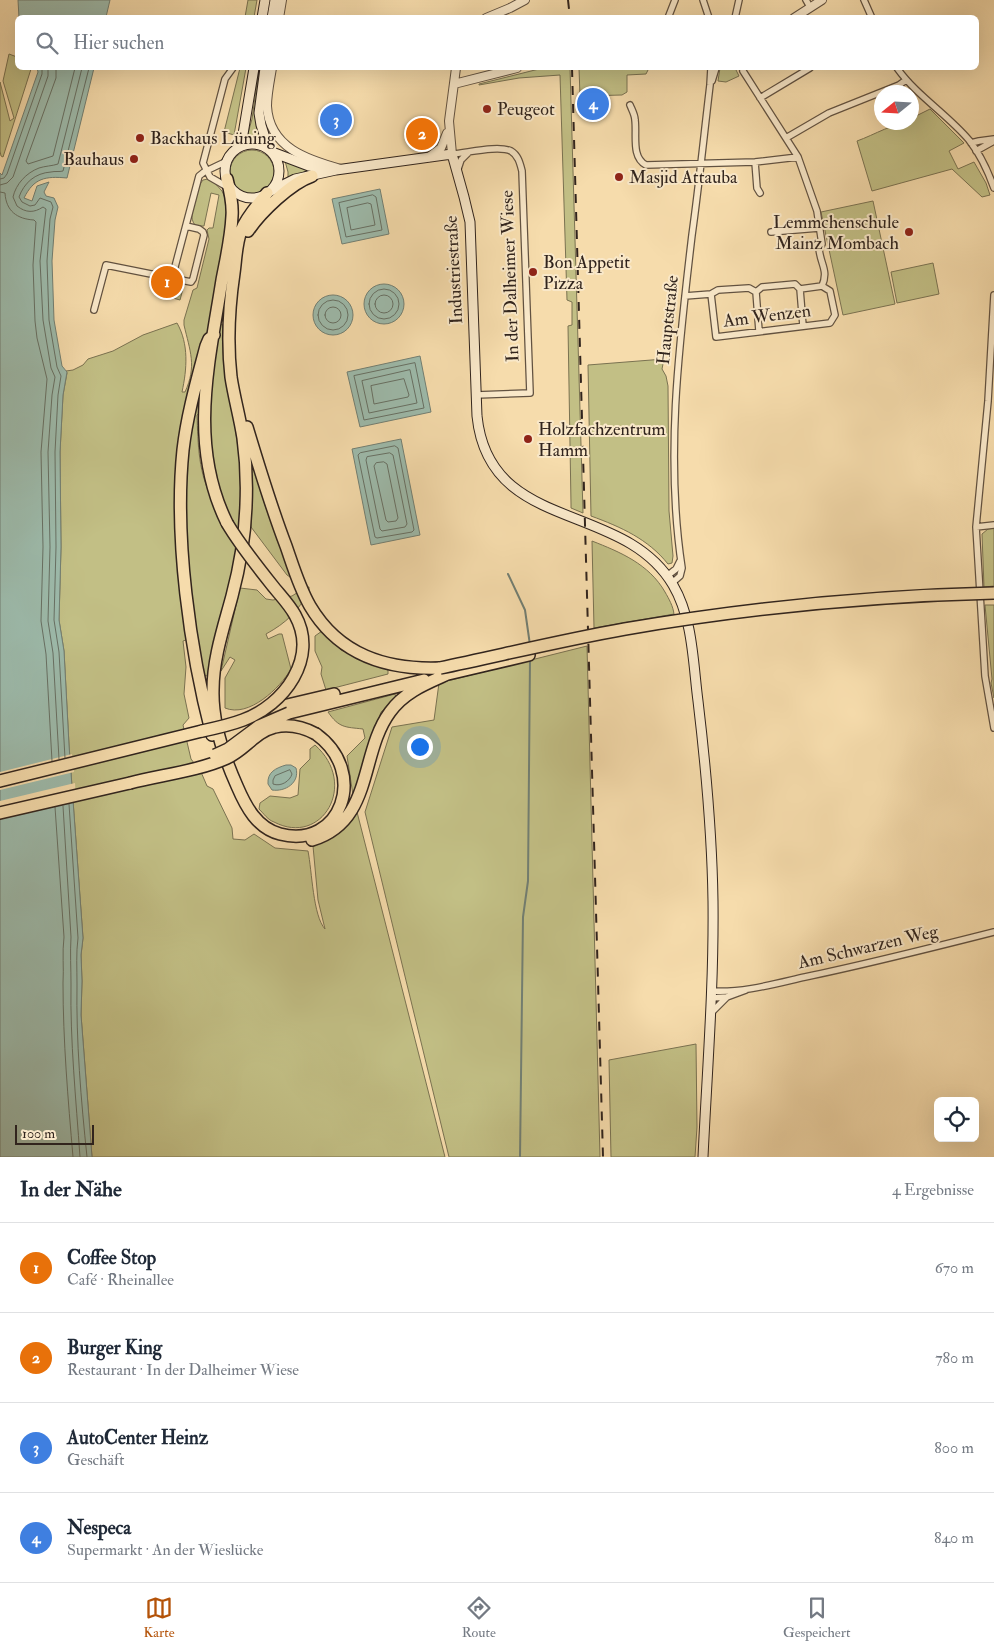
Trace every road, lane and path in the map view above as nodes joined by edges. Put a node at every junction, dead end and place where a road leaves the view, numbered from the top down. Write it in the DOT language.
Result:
graph roads {
  1 [pos="265,0"];
  2 [pos="275,0"];
  3 [pos="282,0"];
  4 [pos="525,0"];
  5 [pos="675,0"];
  6 [pos="703,0"];
  7 [pos="739,0"];
  8 [pos="806,0"];
  9 [pos="822,0"];
  10 [pos="864,0"];
  11 [pos="810,7"];
  12 [pos="262,15"];
  13 [pos="272,15"];
  14 [pos="280,15"];
  15 [pos="493,15"];
  16 [pos="669,15"];
  17 [pos="708,15"];
  18 [pos="736,15"];
  19 [pos="798,15"];
  20 [pos="871,15"];
  21 [pos="232,70"];
  22 [pos="254,70"];
  23 [pos="266,70"];
  24 [pos="272,70"];
  25 [pos="456,70"];
  26 [pos="508,70"];
  27 [pos="711,70"];
  28 [pos="715,70"];
  29 [pos="742,70"];
  30 [pos="807,70"];
  31 [pos="898,70"];
  32 [pos="906,80"];
  33 [pos="454,84"];
  34 [pos="710,85"];
  35 [pos="760,98"];
  36 [pos="630,105"];
  37 [pos="449,126"];
  38 [pos="786,138"];
  39 [pos="994,140"];
  40 [pos="971,144"];
  41 [pos="238,148"];
  42 [pos="270,151"];
  43 [pos="976,151"];
  44 [pos="468,152"];
  45 [pos="452,154"];
  46 [pos="798,157"];
  47 [pos="429,158"];
  48 [pos="227,161"];
  49 [pos="755,162"];
  50 [pos="701,164"];
  51 [pos="339,169"];
  52 [pos="207,171"];
  53 [pos="457,172"];
  54 [pos="312,176"];
  55 [pos="210,177"];
  56 [pos="197,183"];
  57 [pos="231,186"];
  58 [pos="994,188"];
  59 [pos="268,193"];
  60 [pos="760,193"];
  61 [pos="186,226"];
  62 [pos="819,228"];
  63 [pos="771,232"];
  64 [pos="235,265"];
  65 [pos="172,278"];
  66 [pos="822,286"];
  67 [pos="800,288"];
  68 [pos="756,292"];
  69 [pos="711,294"];
  70 [pos="994,295"];
  71 [pos="685,296"];
  72 [pos="94,310"];
  73 [pos="993,321"];
  74 [pos="803,326"];
  75 [pos="759,332"];
  76 [pos="214,335"];
  77 [pos="229,350"];
  78 [pos="476,396"];
  79 [pos="994,524"];
  80 [pos="976,527"];
  81 [pos="669,580"];
  82 [pos="994,593"];
  83 [pos="994,598"];
  84 [pos="445,671"];
  85 [pos="243,720"];
  86 [pos="994,728"];
  87 [pos="0,781"];
  88 [pos="233,786"];
  89 [pos="0,808"];
  90 [pos="0,813"];
  91 [pos="994,932"];
  92 [pos="748,989"];
  93 [pos="711,994"];
  94 [pos="727,997"];
  95 [pos="710,1014"];
  96 [pos="703,1157"];
  1 -- 12 [label="main road"];
  2 -- 13 [label="main road"];
  3 -- 14 [label="street"];
  4 -- 15 [label="street"];
  5 -- 16 [label="street"];
  6 -- 17 [label="street"];
  7 -- 18 [label="street"];
  8 -- 11 [label="street"];
  9 -- 11 [label="street"];
  10 -- 20 [label="street"];
  11 -- 19 [label="street"];
  21 -- 52 [label="street"];
  22 -- 41 [label="main road"];
  23 -- 42 [label="main road"];
  24 -- 51 [label="street"];
  25 -- 33 [label="street, Industriestraße"];
  26 -- 33 [label="street"];
  27 -- 34 [label="street, Hauptstraße"];
  28 -- 34 [label="street, Hauptstraße"];
  29 -- 35 [label="street"];
  30 -- 35 [label="street"];
  31 -- 32 [label="street"];
  32 -- 38 [label="street"];
  32 -- 40 [label="street"];
  33 -- 37 [label="street, Industriestraße"];
  34 -- 50 [label="street, Hauptstraße"];
  35 -- 38 [label="street"];
  36 -- 50 [label="street"];
  37 -- 45 [label="street, Industriestraße"];
  37 -- 47 [label="street"];
  38 -- 46 [label="street"];
  39 -- 40 [label="street"];
  39 -- 43 [label="street"];
  40 -- 43 [label="street"];
  41 -- 42 [label="main road"];
  41 -- 48 [label="main road"];
  42 -- 51 [label="main road, In der Dalheimer Wiese"];
  42 -- 59 [label="main road"];
  43 -- 58 [label="street"];
  44 -- 45 [label="street, In der Dalheimer Wiese"];
  44 -- 53 [label="street"];
  44 -- 78 [label="street, In der Dalheimer Wiese"];
  45 -- 47 [label="main road, In der Dalheimer Wiese"];
  45 -- 53 [label="main road, Industriestraße"];
  46 -- 49 [label="street"];
  46 -- 62 [label="street"];
  47 -- 51 [label="main road, In der Dalheimer Wiese"];
  47 -- 53 [label="main road"];
  48 -- 52 [label="street"];
  48 -- 57 [label="main road"];
  49 -- 50 [label="street"];
  49 -- 60 [label="street"];
  50 -- 71 [label="street, Hauptstraße"];
  51 -- 54 [label="main road, In der Dalheimer Wiese"];
  52 -- 55 [label="street"];
  52 -- 56 [label="street"];
  53 -- 78 [label="main road, Industriestraße"];
  54 -- 59 [label="main road, In der Dalheimer Wiese"];
  54 -- 64 [label="highway"];
  55 -- 56 [label="street"];
  55 -- 57 [label="street"];
  56 -- 61 [label="street"];
  57 -- 59 [label="main road"];
  57 -- 76 [label="highway"];
  59 -- 64 [label="highway"];
  61 -- 65 [label="street"];
  61 -- 65 [label="street"];
  62 -- 63 [label="street"];
  62 -- 66 [label="street"];
  64 -- 77 [label="highway"];
  65 -- 72 [label="street"];
  66 -- 67 [label="street"];
  66 -- 74 [label="street, Am Wenzen"];
  67 -- 68 [label="street"];
  67 -- 74 [label="street"];
  68 -- 69 [label="street"];
  68 -- 75 [label="street"];
  69 -- 71 [label="street"];
  69 -- 75 [label="street, Am Wenzen"];
  70 -- 73 [label="street"];
  71 -- 81 [label="street, Hauptstraße"];
  73 -- 80 [label="street"];
  74 -- 75 [label="street, Am Wenzen"];
  76 -- 85 [label="highway, bridge"];
  76 -- 88 [label="highway"];
  77 -- 84 [label="highway"];
  77 -- 88 [label="highway"];
  78 -- 81 [label="main road, Industriestraße"];
  79 -- 80 [label="street"];
  80 -- 86 [label="street"];
  81 -- 93 [label="main road, Industriestraße"];
  82 -- 84 [label="highway, bridge"];
  83 -- 84 [label="highway"];
  84 -- 85 [label="highway, bridge"];
  84 -- 88 [label="highway"];
  84 -- 89 [label="highway, bridge"];
  85 -- 87 [label="highway, bridge"];
  88 -- 90 [label="highway, bridge"];
  91 -- 92 [label="street, Am Schwarzen Weg"];
  92 -- 93 [label="street, Am Schwarzen Weg"];
  92 -- 94 [label="street, Am Schwarzen Weg"];
  93 -- 94 [label="street, Am Schwarzen Weg"];
  93 -- 95 [label="main road, Industriestraße"];
  94 -- 95 [label="street, Am Schwarzen Weg"];
  95 -- 96 [label="main road, Industriestraße"];
}
